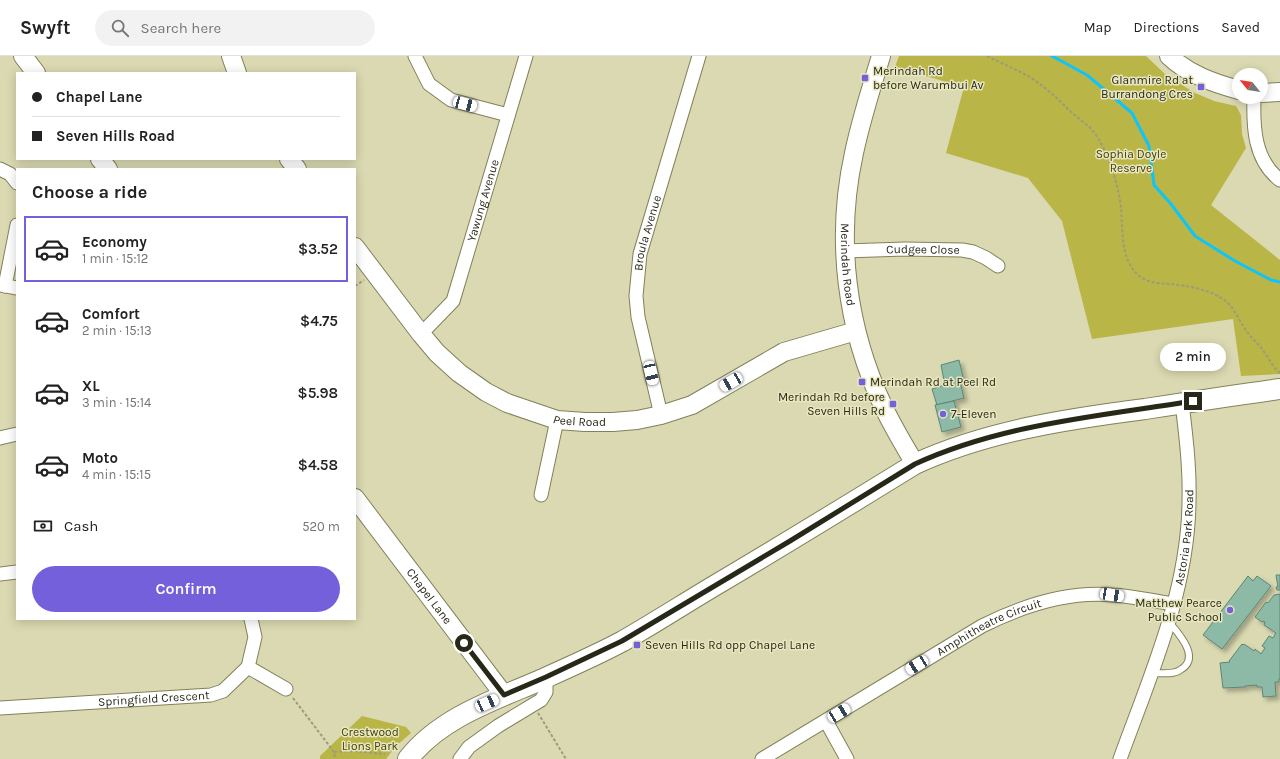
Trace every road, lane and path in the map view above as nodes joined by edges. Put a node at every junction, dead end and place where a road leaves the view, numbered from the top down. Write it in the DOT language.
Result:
graph roads {
  1 [pos="23,56"];
  2 [pos="231,56"];
  3 [pos="415,56"];
  4 [pos="526,56"];
  5 [pos="699,56"];
  6 [pos="880,56"];
  7 [pos="987,56"];
  8 [pos="1168,56"];
  9 [pos="35,72"];
  10 [pos="237,72"];
  11 [pos="1232,88"];
  12 [pos="1280,92"];
  13 [pos="1268,93"];
  14 [pos="1254,104"];
  15 [pos="508,115"];
  16 [pos="101,160"];
  17 [pos="290,160"];
  18 [pos="107,168"];
  19 [pos="296,168"];
  20 [pos="0,169"];
  21 [pos="1280,180"];
  22 [pos="16,182"];
  23 [pos="16,231"];
  24 [pos="356,248"];
  25 [pos="844,251"];
  26 [pos="998,266"];
  27 [pos="7,286"];
  28 [pos="856,331"];
  29 [pos="421,334"];
  30 [pos="1280,373"];
  31 [pos="1280,389"];
  32 [pos="1182,403"];
  33 [pos="661,415"];
  34 [pos="557,420"];
  35 [pos="16,434"];
  36 [pos="0,438"];
  37 [pos="915,464"];
  38 [pos="542,495"];
  39 [pos="356,499"];
  40 [pos="16,572"];
  41 [pos="0,574"];
  42 [pos="1174,604"];
  43 [pos="250,620"];
  44 [pos="1169,622"];
  45 [pos="248,667"];
  46 [pos="1151,674"];
  47 [pos="546,677"];
  48 [pos="286,689"];
  49 [pos="504,695"];
  50 [pos="0,708"];
  51 [pos="536,709"];
  52 [pos="826,721"];
  53 [pos="334,752"];
  54 [pos="385,754"];
  55 [pos="335,759"];
  56 [pos="408,759"];
  57 [pos="460,759"];
  58 [pos="566,759"];
  59 [pos="762,759"];
  60 [pos="847,759"];
  61 [pos="1120,759"];
  1 -- 9 [label="street"];
  2 -- 10 [label="street"];
  3 -- 15 [label="street"];
  4 -- 15 [label="street, Yawung Avenue"];
  5 -- 33 [label="street, Broula Avenue"];
  6 -- 25 [label="street, Merindah Road"];
  7 -- 30 [label="path"];
  8 -- 11 [label="street"];
  12 -- 13 [label="street"];
  14 -- 21 [label="street"];
  15 -- 29 [label="street, Yawung Avenue"];
  16 -- 18 [label="street"];
  17 -- 19 [label="street"];
  20 -- 22 [label="street"];
  23 -- 27 [label="street"];
  24 -- 29 [label="street, Peel Road"];
  25 -- 26 [label="street, Cudgee Close"];
  25 -- 28 [label="street, Merindah Road"];
  28 -- 33 [label="street, Peel Road"];
  28 -- 37 [label="street, Merindah Road"];
  29 -- 34 [label="street, Peel Road"];
  31 -- 32 [label="main road"];
  32 -- 37 [label="main road"];
  32 -- 42 [label="street, Astoria Park Road"];
  33 -- 34 [label="street, Peel Road"];
  34 -- 38 [label="street"];
  35 -- 36 [label="street"];
  37 -- 47 [label="main road"];
  39 -- 49 [label="street, Chapel Lane"];
  40 -- 41 [label="street"];
  42 -- 44 [label="street, Astoria Park Road"];
  42 -- 52 [label="street, Amphitheatre Circuit"];
  43 -- 45 [label="street"];
  44 -- 46 [label="street, Astoria Park Road"];
  44 -- 46 [label="lane"];
  45 -- 48 [label="street"];
  45 -- 50 [label="street, Springfield Crescent"];
  46 -- 61 [label="street, Astoria Park Road"];
  47 -- 49 [label="main road"];
  47 -- 57 [label="street"];
  48 -- 53 [label="path"];
  49 -- 56 [label="main road"];
  51 -- 58 [label="path"];
  52 -- 59 [label="street, Amphitheatre Circuit"];
  52 -- 60 [label="street"];
  53 -- 54 [label="path"];
  53 -- 55 [label="path"];
}
